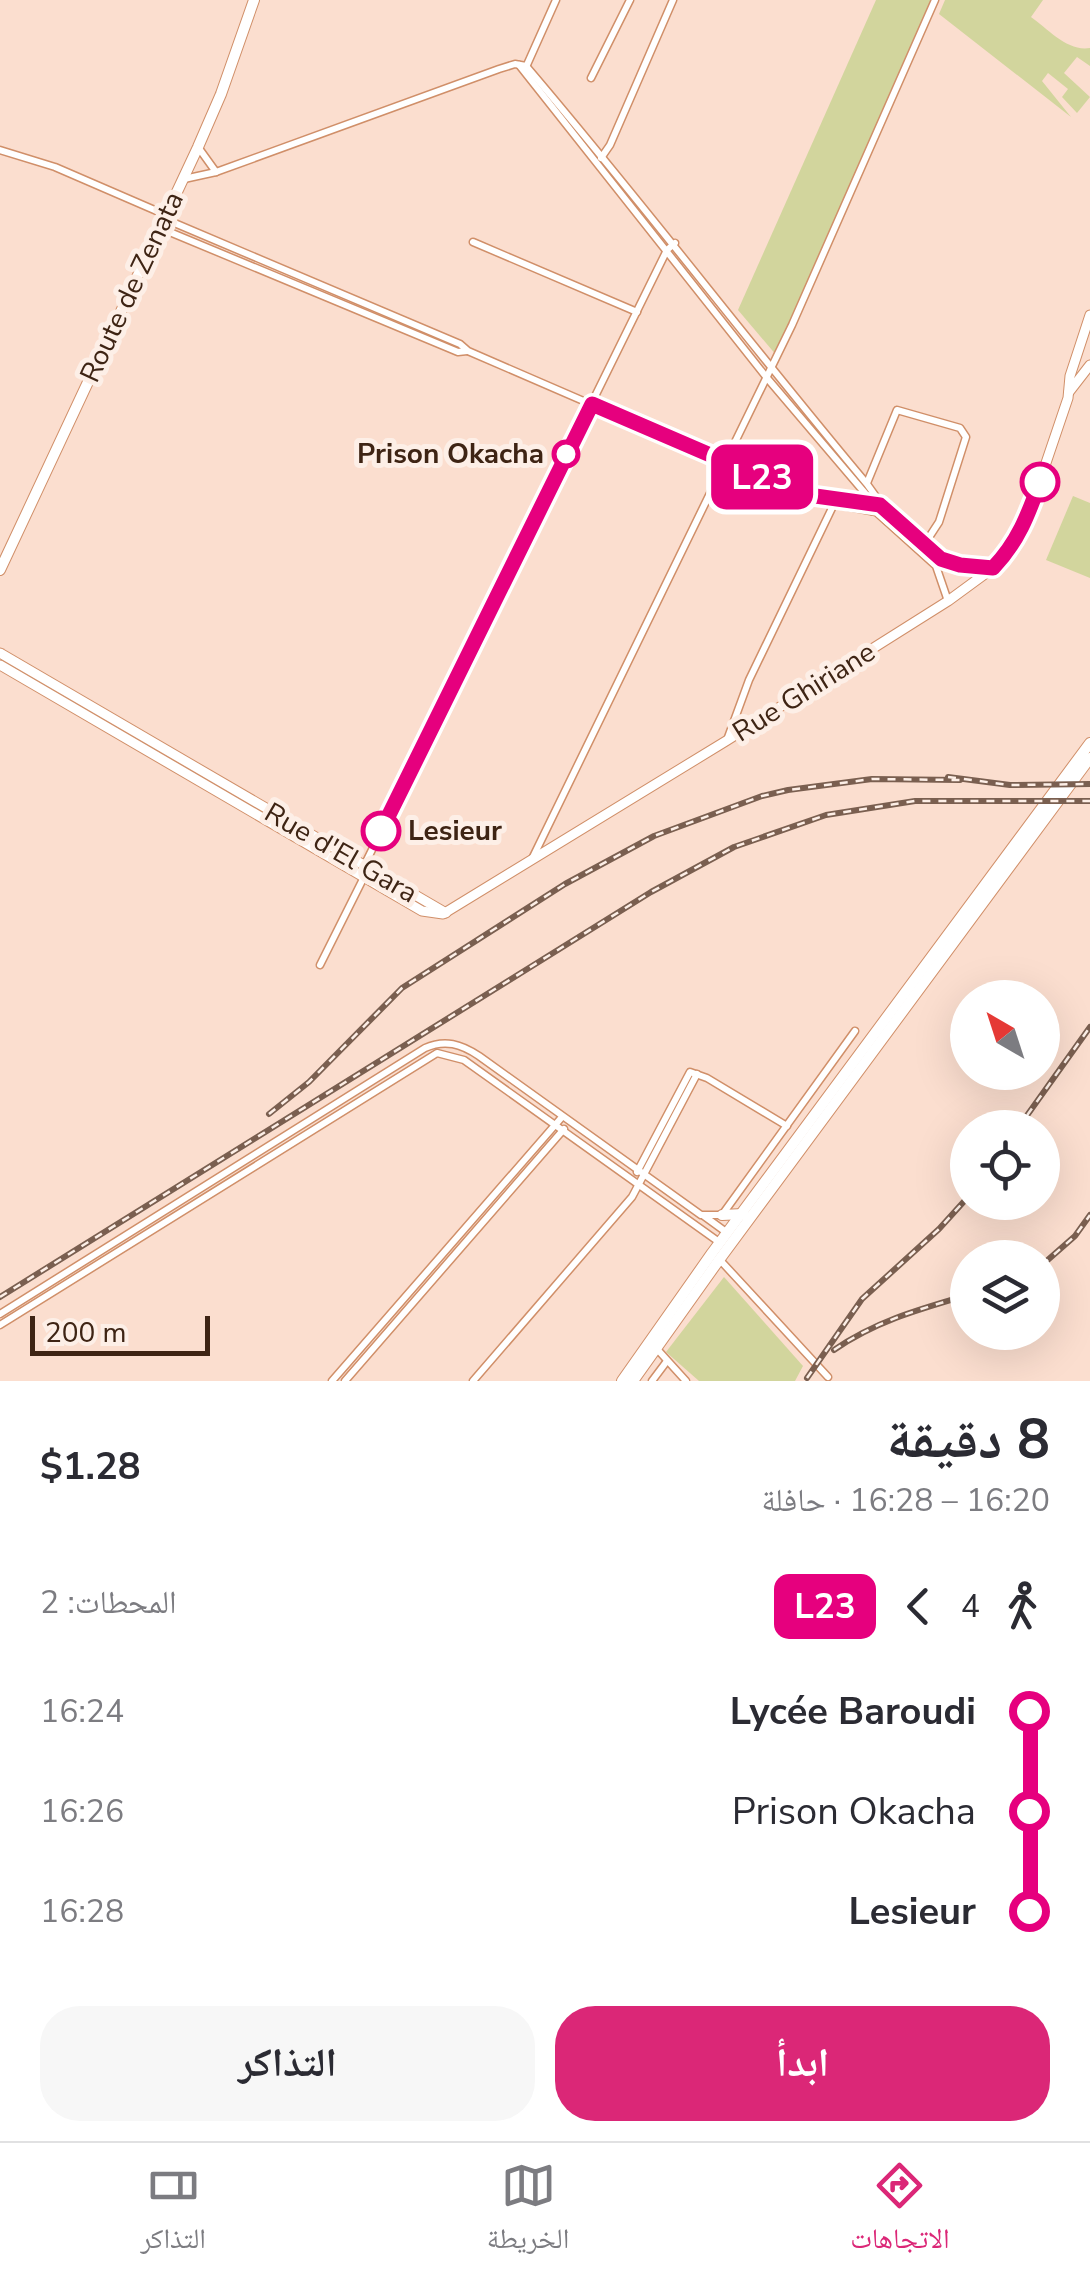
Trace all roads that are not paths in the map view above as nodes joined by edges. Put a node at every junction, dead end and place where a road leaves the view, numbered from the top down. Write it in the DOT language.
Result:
graph roads {
  1 [pos="254,0"];
  2 [pos="556,0"];
  3 [pos="630,0"];
  4 [pos="673,0"];
  5 [pos="934,0"];
  6 [pos="523,68"];
  7 [pos="591,78"];
  8 [pos="198,148"];
  9 [pos="0,150"];
  10 [pos="600,159"];
  11 [pos="216,172"];
  12 [pos="183,179"];
  13 [pos="164,218"];
  14 [pos="473,242"];
  15 [pos="675,243"];
  16 [pos="668,250"];
  17 [pos="637,312"];
  18 [pos="1090,315"];
  19 [pos="1088,332"];
  20 [pos="1086,349"];
  21 [pos="1090,364"];
  22 [pos="770,370"];
  23 [pos="766,378"];
  24 [pos="1069,392"];
  25 [pos="592,404"];
  26 [pos="726,462"];
  27 [pos="867,484"];
  28 [pos="801,494"];
  29 [pos="833,505"];
  30 [pos="874,508"];
  31 [pos="924,545"];
  32 [pos="960,565"];
  33 [pos="993,568"];
  34 [pos="0,570"];
  35 [pos="943,582"];
  36 [pos="948,601"];
  37 [pos="0,653"];
  38 [pos="0,666"];
  39 [pos="94,715"];
  40 [pos="726,741"];
  41 [pos="1090,743"];
  42 [pos="1090,758"];
  43 [pos="531,861"];
  44 [pos="363,871"];
  45 [pos="446,913"];
  46 [pos="320,965"];
  47 [pos="855,1031"];
  48 [pos="459,1046"];
  49 [pos="455,1056"];
  50 [pos="562,1117"];
  51 [pos="570,1122"];
  52 [pos="555,1124"];
  53 [pos="787,1126"];
  54 [pos="564,1130"];
  55 [pos="592,1139"];
  56 [pos="586,1146"];
  57 [pos="641,1174"];
  58 [pos="636,1185"];
  59 [pos="743,1214"];
  60 [pos="702,1215"];
  61 [pos="722,1215"];
  62 [pos="724,1246"];
  63 [pos="420,1280"];
  64 [pos="427,1287"];
  65 [pos="0,1314"];
  66 [pos="0,1324"];
  67 [pos="657,1349"];
  68 [pos="667,1361"];
  69 [pos="828,1377"];
  70 [pos="332,1381"];
  71 [pos="345,1381"];
  72 [pos="473,1381"];
  73 [pos="622,1381"];
  74 [pos="634,1381"];
  75 [pos="652,1381"];
  76 [pos="686,1381"];
  1 -- 8 [label="main road, Route de Zenata"];
  2 -- 6 [label="street"];
  3 -- 7 [label="street"];
  4 -- 10 [label="street"];
  5 -- 22 [label="street"];
  6 -- 10 [label="street"];
  6 -- 11 [label="street"];
  8 -- 11 [label="street"];
  8 -- 12 [label="main road, Route de Zenata"];
  9 -- 13 [label="street"];
  10 -- 15 [label="street"];
  10 -- 16 [label="street"];
  11 -- 12 [label="street"];
  12 -- 13 [label="main road, Route de Zenata"];
  13 -- 25 [label="street"];
  13 -- 34 [label="main road, Route de Zenata"];
  14 -- 17 [label="street"];
  15 -- 16 [label="street"];
  15 -- 22 [label="street"];
  16 -- 17 [label="street"];
  16 -- 23 [label="street"];
  17 -- 25 [label="street"];
  18 -- 19 [label="street, Rue Ghiriane"];
  19 -- 20 [label="street, Rue Ghiriane"];
  20 -- 24 [label="street, Rue Ghiriane"];
  21 -- 24 [label="street, Rue Ghiriane"];
  22 -- 23 [label="street"];
  22 -- 27 [label="street"];
  23 -- 26 [label="street"];
  23 -- 30 [label="street"];
  24 -- 33 [label="street, Rue Ghiriane"];
  25 -- 26 [label="street"];
  25 -- 44 [label="street"];
  26 -- 28 [label="street"];
  26 -- 43 [label="street"];
  27 -- 30 [label="street"];
  27 -- 31 [label="street"];
  28 -- 29 [label="street"];
  28 -- 30 [label="street"];
  29 -- 30 [label="street"];
  29 -- 40 [label="street"];
  30 -- 31 [label="street"];
  30 -- 35 [label="street"];
  31 -- 32 [label="street"];
  32 -- 33 [label="street"];
  32 -- 35 [label="street"];
  33 -- 36 [label="street, Rue Ghiriane"];
  35 -- 36 [label="street"];
  36 -- 40 [label="street, Rue Ghiriane"];
  37 -- 39 [label="street, Rue d'El Gara"];
  38 -- 39 [label="street, Rue d'El Gara"];
  39 -- 44 [label="street, Rue d'El Gara"];
  40 -- 43 [label="street, Rue Ghiriane"];
  41 -- 59 [label="main road"];
  42 -- 62 [label="main road"];
  43 -- 45 [label="street, Rue Ghiriane"];
  44 -- 45 [label="street, Rue d'El Gara"];
  44 -- 46 [label="street"];
  47 -- 53 [label="street"];
  48 -- 49 [label="street"];
  48 -- 50 [label="street"];
  48 -- 65 [label="street"];
  49 -- 52 [label="street"];
  49 -- 66 [label="street"];
  50 -- 51 [label="street"];
  50 -- 52 [label="street"];
  51 -- 54 [label="street"];
  51 -- 55 [label="street"];
  52 -- 54 [label="street"];
  52 -- 63 [label="street"];
  53 -- 57 [label="street"];
  53 -- 61 [label="street"];
  54 -- 56 [label="street"];
  54 -- 64 [label="street"];
  55 -- 56 [label="street"];
  55 -- 57 [label="street"];
  56 -- 58 [label="street"];
  57 -- 58 [label="street"];
  57 -- 60 [label="street"];
  58 -- 62 [label="street"];
  58 -- 72 [label="street"];
  59 -- 61 [label="main road"];
  59 -- 62 [label="main road"];
  60 -- 61 [label="street"];
  60 -- 62 [label="street"];
  62 -- 67 [label="main road"];
  62 -- 69 [label="street"];
  62 -- 73 [label="main road"];
  63 -- 64 [label="street"];
  63 -- 70 [label="street"];
  64 -- 71 [label="street"];
  67 -- 68 [label="street"];
  67 -- 74 [label="main road"];
  68 -- 75 [label="street"];
  68 -- 76 [label="street"];
}
